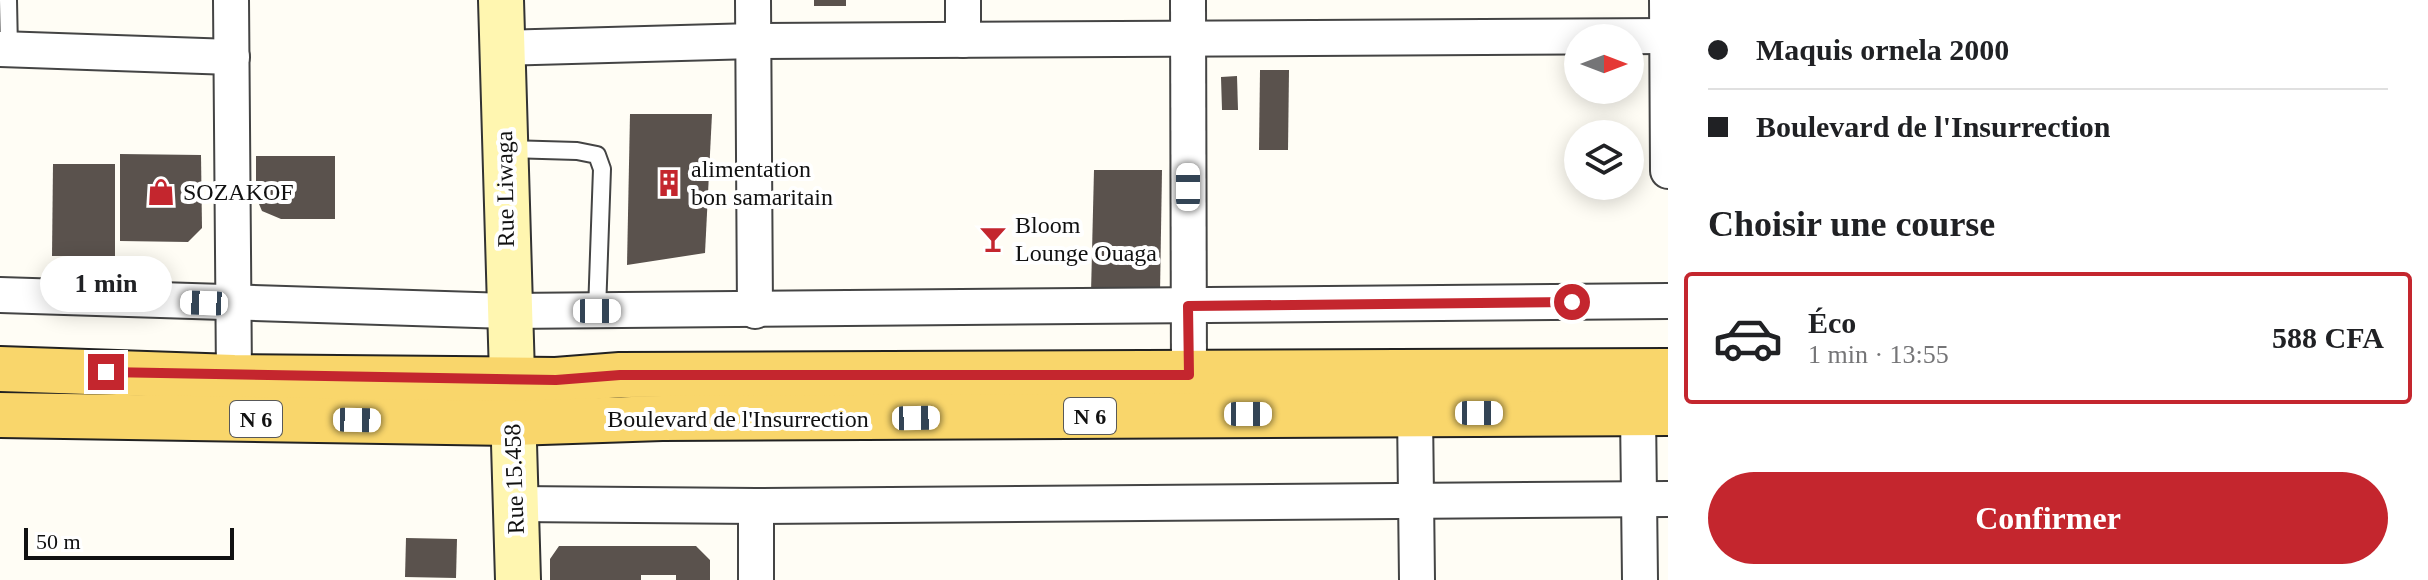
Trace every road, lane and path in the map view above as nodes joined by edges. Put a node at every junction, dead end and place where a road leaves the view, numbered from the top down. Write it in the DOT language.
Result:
graph roads {
  1 [pos="8,0"];
  2 [pos="231,0"];
  3 [pos="501,0"];
  4 [pos="753,0"];
  5 [pos="963,0"];
  6 [pos="1188,0"];
  7 [pos="1667,0"];
  8 [pos="1668,36"];
  9 [pos="1188,39"];
  10 [pos="963,40"];
  11 [pos="754,41"];
  12 [pos="502,48"];
  13 [pos="5,49"];
  14 [pos="232,57"];
  15 [pos="504,149"];
  16 [pos="1668,171"];
  17 [pos="0,295"];
  18 [pos="1668,301"];
  19 [pos="233,304"];
  20 [pos="1188,306"];
  21 [pos="508,311"];
  22 [pos="597,311"];
  23 [pos="755,311"];
  24 [pos="0,369"];
  25 [pos="1668,371"];
  26 [pos="1189,375"];
  27 [pos="234,377"];
  28 [pos="511,379"];
  29 [pos="1415,413"];
  30 [pos="1653,413"];
  31 [pos="0,415"];
  32 [pos="512,423"];
  33 [pos="1654,499"];
  34 [pos="1417,501"];
  35 [pos="516,504"];
  36 [pos="756,506"];
  37 [pos="518,580"];
  38 [pos="756,580"];
  39 [pos="1417,580"];
  40 [pos="1640,580"];
  1 -- 13 [label="lane"];
  2 -- 14 [label="street"];
  3 -- 12 [label="main road, Rue Liwaga"];
  4 -- 11 [label="street"];
  5 -- 10 [label="street"];
  6 -- 9 [label="street"];
  7 -- 8 [label="street"];
  8 -- 9 [label="street"];
  8 -- 16 [label="street"];
  9 -- 10 [label="street"];
  9 -- 20 [label="street"];
  10 -- 11 [label="street"];
  11 -- 12 [label="street"];
  11 -- 23 [label="street"];
  12 -- 15 [label="main road, Rue Liwaga"];
  13 -- 14 [label="street"];
  14 -- 19 [label="street"];
  15 -- 21 [label="main road, Rue Liwaga"];
  15 -- 22 [label="lane"];
  17 -- 19 [label="street"];
  18 -- 20 [label="street"];
  19 -- 21 [label="street"];
  19 -- 27 [label="street"];
  20 -- 23 [label="street"];
  20 -- 26 [label="street"];
  21 -- 22 [label="street"];
  21 -- 28 [label="main road, Rue Liwaga"];
  22 -- 23 [label="street"];
  24 -- 27 [label="main road, Boulevard de l'Insurrection / N 6"];
  25 -- 26 [label="main road, Boulevard de l'Insurrection / N 6"];
  26 -- 28 [label="main road, Boulevard de l'Insurrection / N 6"];
  27 -- 28 [label="main road, Boulevard de l'Insurrection / N 6"];
  28 -- 32 [label="main road, Rue 15.458"];
  29 -- 30 [label="main road, Boulevard de l'Insurrection / N 6"];
  29 -- 32 [label="main road, Boulevard de l'Insurrection / N 6"];
  29 -- 34 [label="street"];
  30 -- 33 [label="street"];
  31 -- 32 [label="main road, Boulevard de l'Insurrection / N 6"];
  32 -- 35 [label="main road, Rue 15.458"];
  33 -- 34 [label="street"];
  33 -- 40 [label="street"];
  34 -- 36 [label="street"];
  34 -- 39 [label="street"];
  35 -- 36 [label="street"];
  35 -- 37 [label="main road, Rue 15.458"];
  36 -- 38 [label="street"];
}
